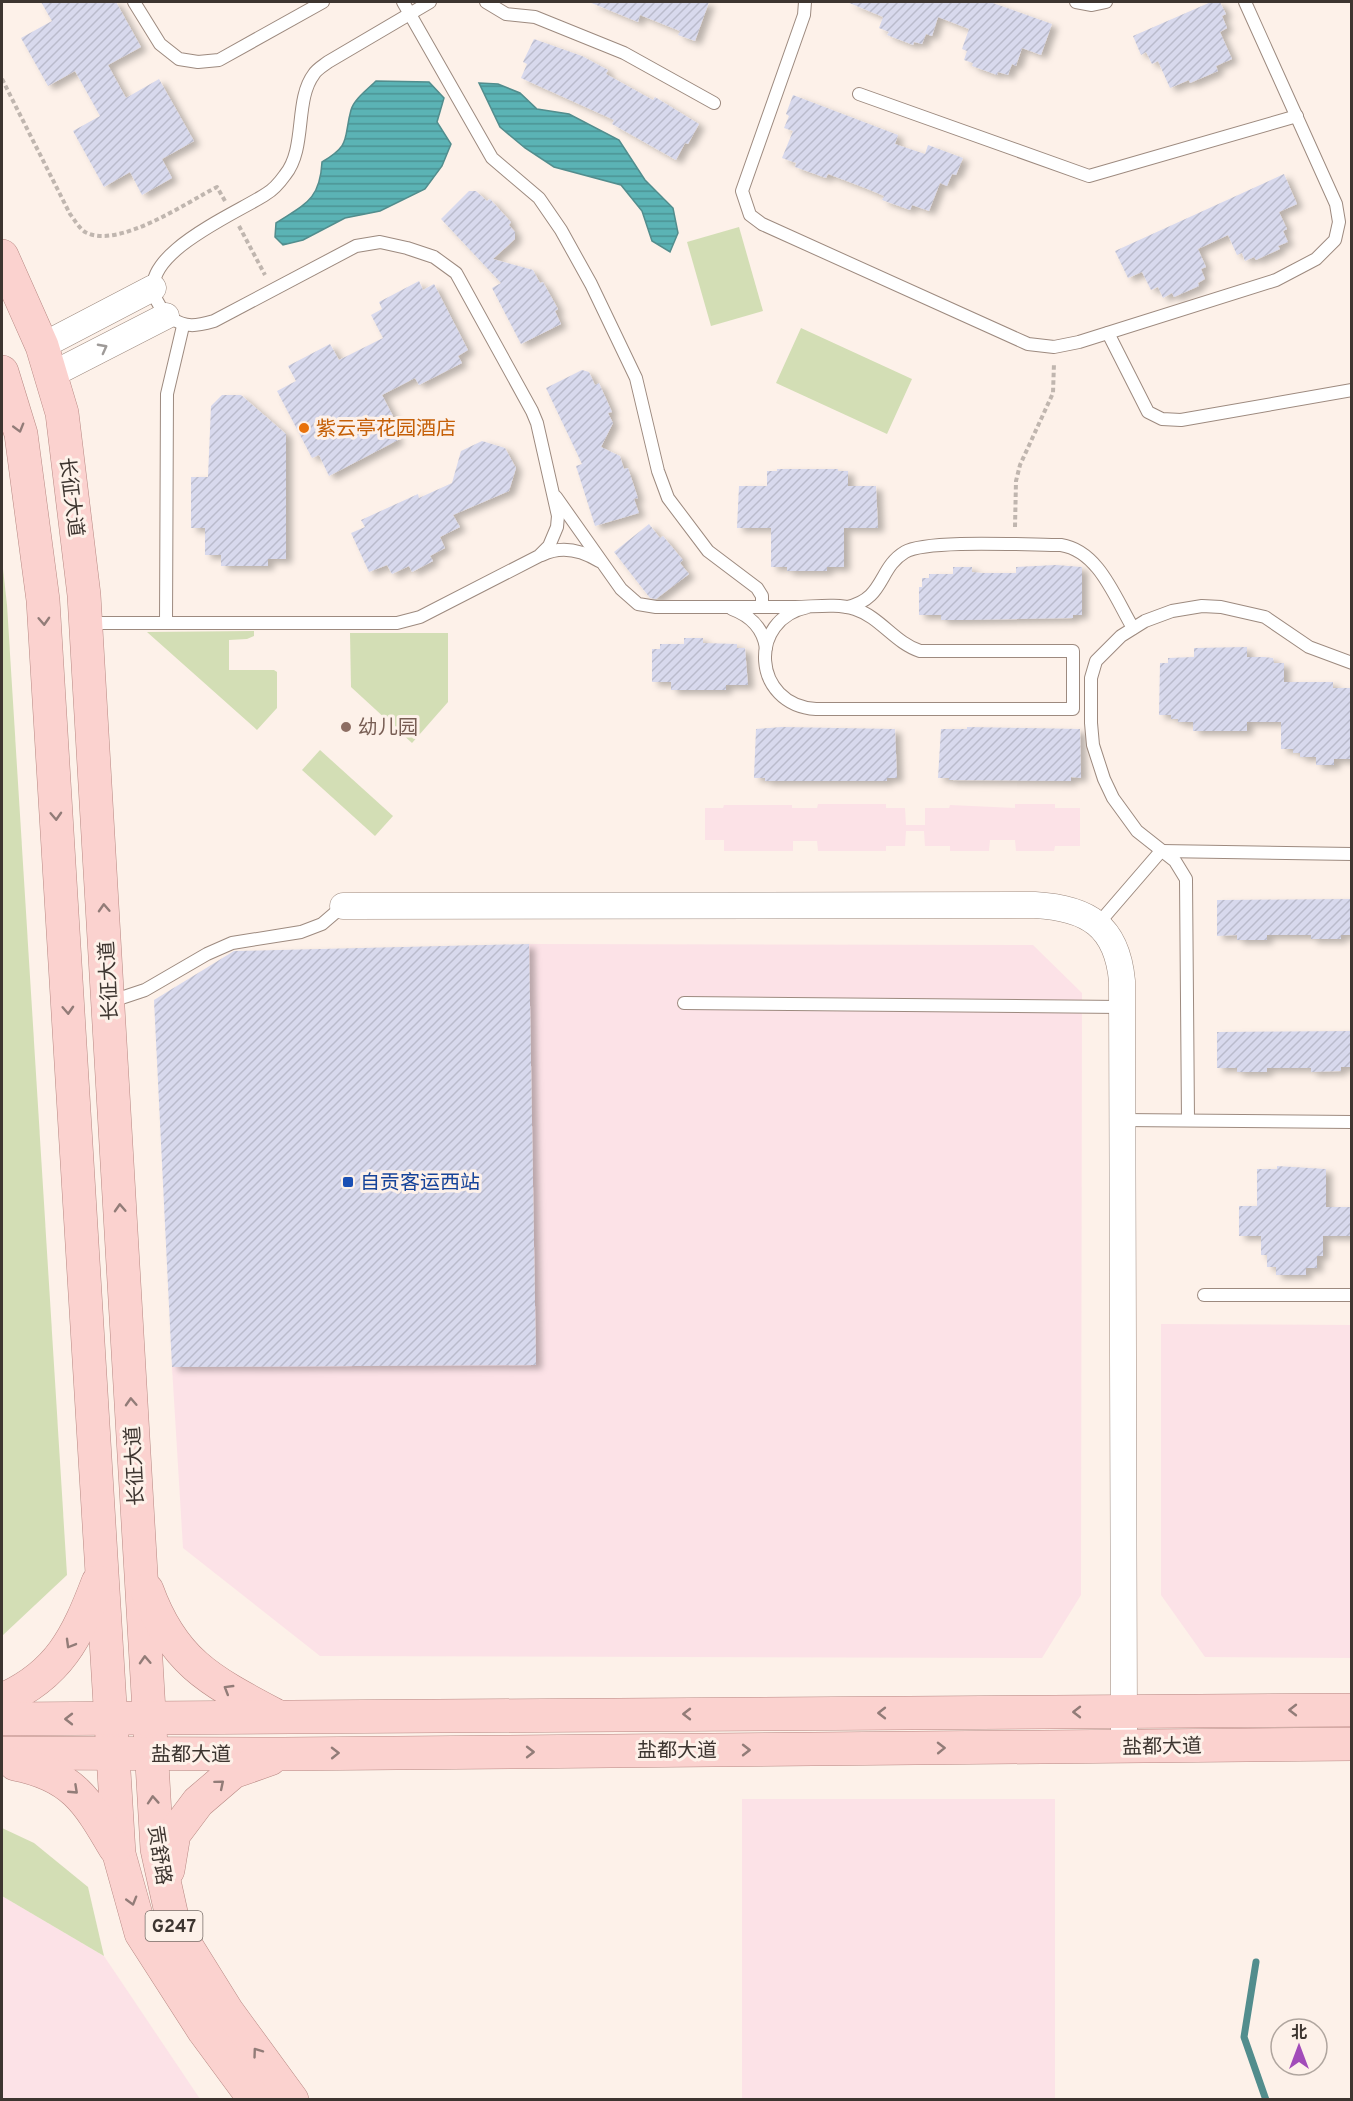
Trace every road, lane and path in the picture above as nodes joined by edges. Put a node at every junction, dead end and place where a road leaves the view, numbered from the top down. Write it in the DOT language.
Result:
graph roads {
  1 [pos="134,2"];
  2 [pos="323,2"];
  3 [pos="404,2"];
  4 [pos="430,2"];
  5 [pos="486,2"];
  6 [pos="805,2"];
  7 [pos="1076,2"];
  8 [pos="1106,2"];
  9 [pos="1245,2"];
  10 [pos="410,13"];
  11 [pos="2,79"];
  12 [pos="859,94"];
  13 [pos="714,103"];
  14 [pos="1297,116"];
  15 [pos="232,214"];
  16 [pos="2,256"];
  17 [pos="153,288"];
  18 [pos="273,290"];
  19 [pos="175,321"];
  20 [pos="1108,333"];
  21 [pos="1054,347"];
  22 [pos="46,361"];
  23 [pos="2,372"];
  24 [pos="1352,390"];
  25 [pos="552,491"];
  26 [pos="1015,545"];
  27 [pos="539,556"];
  28 [pos="603,563"];
  29 [pos="724,607"];
  30 [pos="762,607"];
  31 [pos="808,607"];
  32 [pos="846,607"];
  33 [pos="86,623"];
  34 [pos="166,623"];
  35 [pos="1133,628"];
  36 [pos="766,649"];
  37 [pos="1352,663"];
  38 [pos="1074,709"];
  39 [pos="1091,709"];
  40 [pos="1161,851"];
  41 [pos="1200,852"];
  42 [pos="1352,854"];
  43 [pos="1186,879"];
  44 [pos="343,906"];
  45 [pos="1098,924"];
  46 [pos="109,1002"];
  47 [pos="684,1003"];
  48 [pos="1122,1007"];
  49 [pos="1122,1120"];
  50 [pos="1188,1120"];
  51 [pos="1352,1122"];
  52 [pos="1204,1295"];
  53 [pos="1352,1295"];
  54 [pos="140,1567"];
  55 [pos="101,1571"];
  56 [pos="2,1700"];
  57 [pos="1352,1710"];
  58 [pos="1124,1711"];
  59 [pos="279,1717"];
  60 [pos="148,1718"];
  61 [pos="2,1719"];
  62 [pos="110,1719"];
  63 [pos="1352,1744"];
  64 [pos="1124,1746"];
  65 [pos="2,1754"];
  66 [pos="283,1754"];
  67 [pos="112,1755"];
  68 [pos="150,1755"];
  69 [pos="2,1761"];
  70 [pos="119,1854"];
  71 [pos="165,1887"];
  72 [pos="255,2100"];
  73 [pos="292,2100"];
  1 -- 2 [label="lane"];
  3 -- 10 [label="lane"];
  4 -- 10 [label="lane"];
  5 -- 13 [label="lane"];
  6 -- 21 [label="lane"];
  7 -- 8 [label="lane"];
  9 -- 14 [label="lane"];
  10 -- 15 [label="lane"];
  10 -- 30 [label="lane"];
  11 -- 15 [label="path"];
  12 -- 14 [label="lane"];
  14 -- 20 [label="lane"];
  15 -- 17 [label="lane"];
  15 -- 18 [label="path"];
  16 -- 22 [label="main road, 长征大道"];
  17 -- 19 [label="lane"];
  17 -- 22 [label="street"];
  18 -- 19 [label="lane"];
  18 -- 25 [label="lane"];
  22 -- 19 [label="street, one-way"];
  19 -- 34 [label="lane"];
  20 -- 21 [label="lane"];
  20 -- 24 [label="lane"];
  21 -- 26 [label="path"];
  22 -- 33 [label="main road, 长征大道"];
  23 -- 55 [label="main road, 长征大道, one-way"];
  25 -- 27 [label="lane"];
  25 -- 28 [label="lane"];
  26 -- 32 [label="lane"];
  26 -- 35 [label="lane"];
  27 -- 28 [label="lane"];
  27 -- 34 [label="lane"];
  28 -- 29 [label="lane"];
  29 -- 30 [label="lane"];
  29 -- 36 [label="lane"];
  30 -- 31 [label="lane"];
  31 -- 32 [label="lane"];
  31 -- 36 [label="lane"];
  32 -- 38 [label="lane"];
  33 -- 34 [label="lane"];
  46 -- 33 [label="main road, 长征大道, one-way"];
  35 -- 37 [label="lane"];
  35 -- 39 [label="lane"];
  36 -- 38 [label="lane"];
  38 -- 39 [label="lane"];
  39 -- 40 [label="lane"];
  40 -- 41 [label="lane"];
  40 -- 43 [label="lane"];
  40 -- 45 [label="lane"];
  41 -- 42 [label="lane"];
  41 -- 43 [label="lane"];
  43 -- 50 [label="lane"];
  44 -- 45 [label="street"];
  44 -- 46 [label="lane"];
  45 -- 48 [label="street"];
  54 -- 46 [label="main road, 长征大道, one-way"];
  47 -- 48 [label="lane"];
  48 -- 49 [label="street"];
  49 -- 50 [label="lane"];
  49 -- 58 [label="street"];
  50 -- 51 [label="lane"];
  52 -- 53 [label="lane"];
  59 -- 54 [label="main road, one-way"];
  60 -- 54 [label="main road, 长征大道, one-way"];
  55 -- 56 [label="main road, one-way"];
  55 -- 62 [label="main road, 长征大道"];
  57 -- 58 [label="main road, 盐都大道, one-way"];
  58 -- 59 [label="main road, 盐都大道, one-way"];
  58 -- 64 [label="street"];
  59 -- 60 [label="main road, 盐都大道"];
  60 -- 62 [label="main road, 盐都大道"];
  60 -- 68 [label="main road, 贡舒路 / G247"];
  62 -- 61 [label="main road, 盐都大道, one-way"];
  62 -- 67 [label="main road, 贡舒路 / G247"];
  63 -- 64 [label="main road, 盐都大道"];
  66 -- 64 [label="main road, 盐都大道, one-way"];
  65 -- 67 [label="main road, 盐都大道"];
  66 -- 68 [label="main road, 盐都大道"];
  71 -- 66 [label="main road, one-way"];
  67 -- 68 [label="main road, 盐都大道"];
  67 -- 70 [label="main road, 贡舒路 / G247"];
  71 -- 68 [label="main road, 贡舒路 / G247, one-way"];
  69 -- 70 [label="main road, one-way"];
  70 -- 72 [label="main road, 贡舒路 / G247, one-way"];
  73 -- 71 [label="main road, 贡舒路 / G247, one-way"];
}
